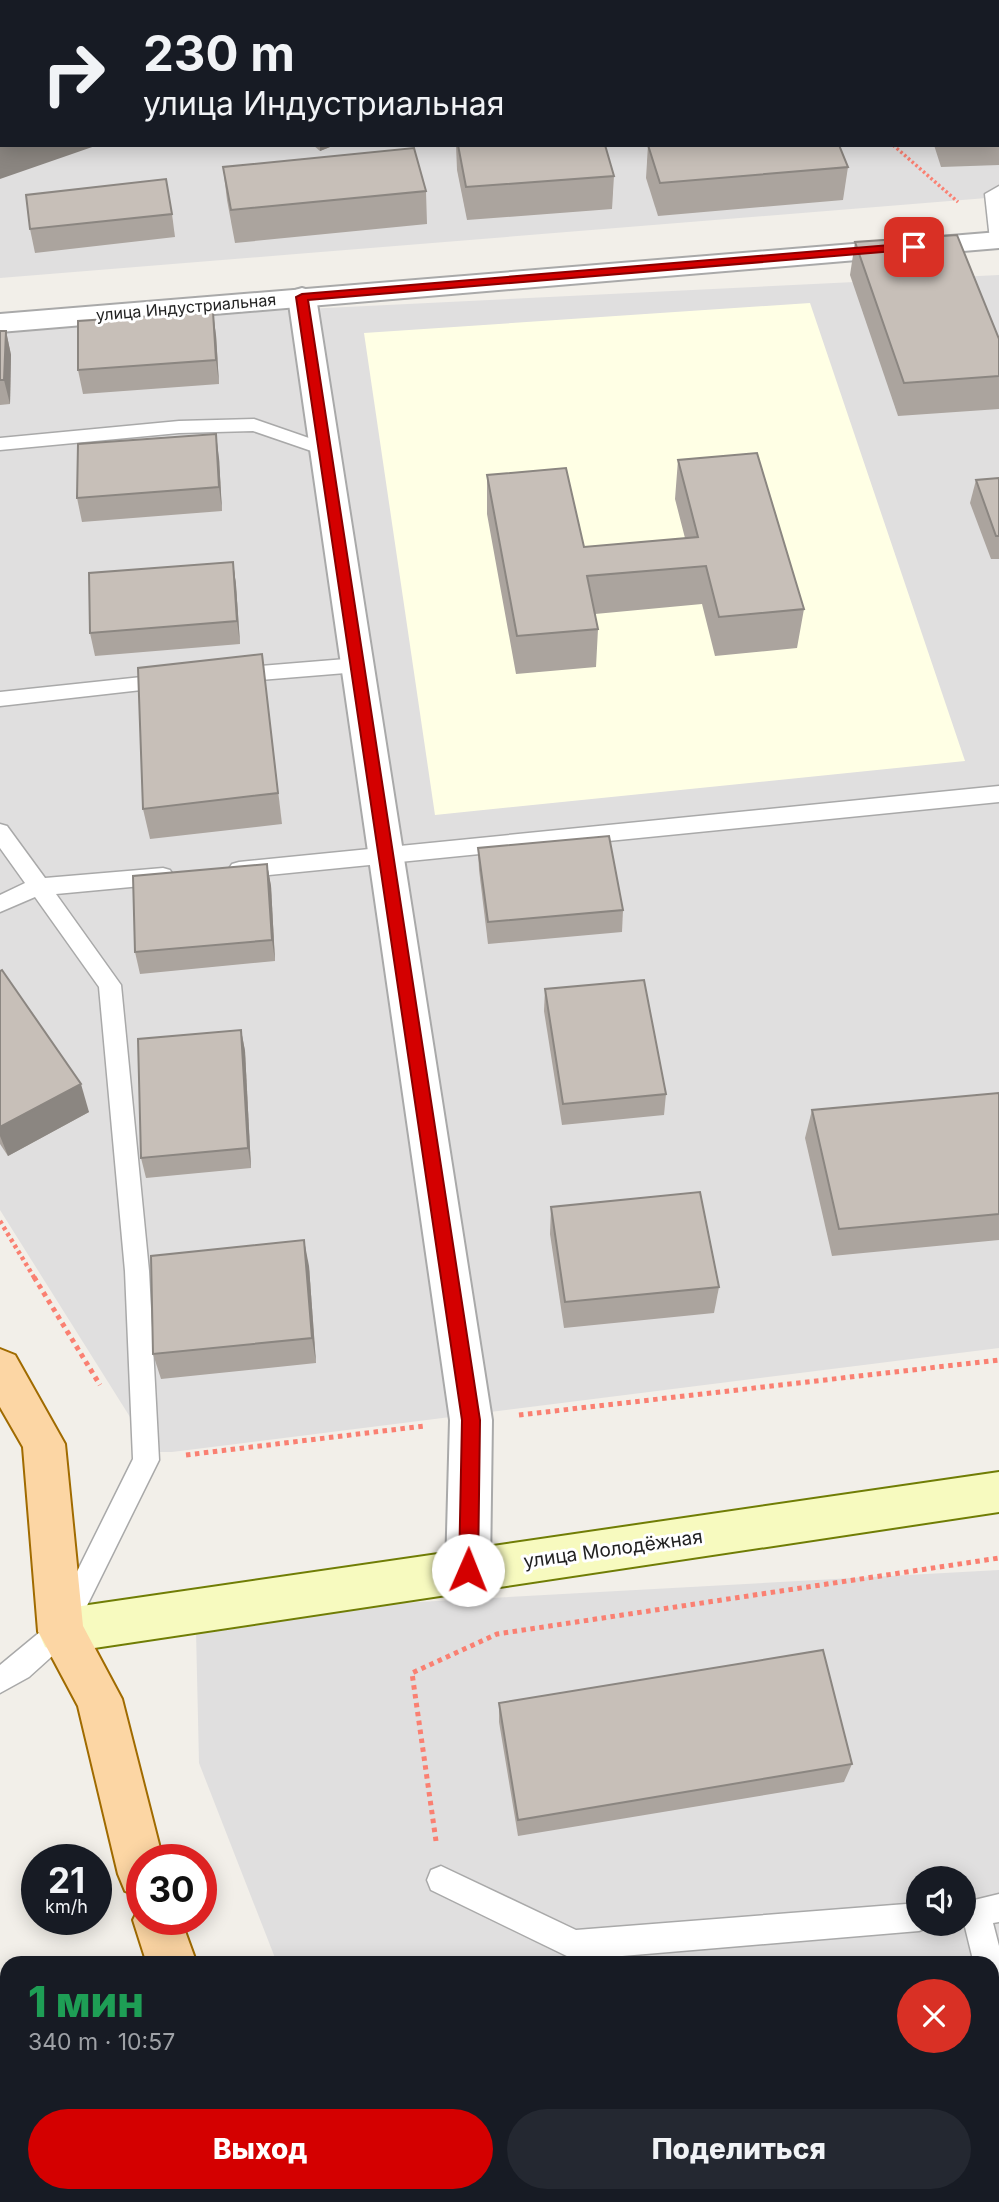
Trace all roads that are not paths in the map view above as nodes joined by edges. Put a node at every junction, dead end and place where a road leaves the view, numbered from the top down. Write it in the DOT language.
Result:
graph roads {
  1 [pos="999,191"];
  2 [pos="999,241"];
  3 [pos="302,297"];
  4 [pos="0,323"];
  5 [pos="0,444"];
  6 [pos="326,450"];
  7 [pos="358,665"];
  8 [pos="219,677"];
  9 [pos="192,679"];
  10 [pos="0,699"];
  11 [pos="999,794"];
  12 [pos="0,832"];
  13 [pos="387,857"];
  14 [pos="212,872"];
  15 [pos="185,874"];
  16 [pos="38,887"];
  17 [pos="0,904"];
  18 [pos="0,1368"];
  19 [pos="999,1492"];
  20 [pos="468,1570"];
  21 [pos="61,1631"];
  22 [pos="0,1679"];
  23 [pos="135,1844"];
  24 [pos="441,1880"];
  25 [pos="980,1911"];
  26 [pos="906,1918"];
  27 [pos="162,1935"];
  28 [pos="169,1956"];
  29 [pos="988,1956"];
  1 -- 2 [label="lane"];
  2 -- 3 [label="street, улица Индустриальная"];
  3 -- 4 [label="street, улица Индустриальная"];
  3 -- 6 [label="street"];
  5 -- 6 [label="lane"];
  6 -- 7 [label="street"];
  7 -- 8 [label="lane"];
  7 -- 13 [label="street"];
  9 -- 10 [label="lane"];
  11 -- 13 [label="lane"];
  12 -- 16 [label="lane"];
  13 -- 14 [label="lane"];
  13 -- 20 [label="street"];
  15 -- 16 [label="lane"];
  16 -- 17 [label="lane"];
  16 -- 21 [label="lane"];
  18 -- 21 [label="main road"];
  19 -- 20 [label="main road, улица Молодёжная"];
  20 -- 21 [label="main road, улица Молодёжная"];
  21 -- 22 [label="lane"];
  21 -- 23 [label="main road"];
  24 -- 26 [label="lane"];
  25 -- 29 [label="lane"];
  27 -- 28 [label="main road"];
}
